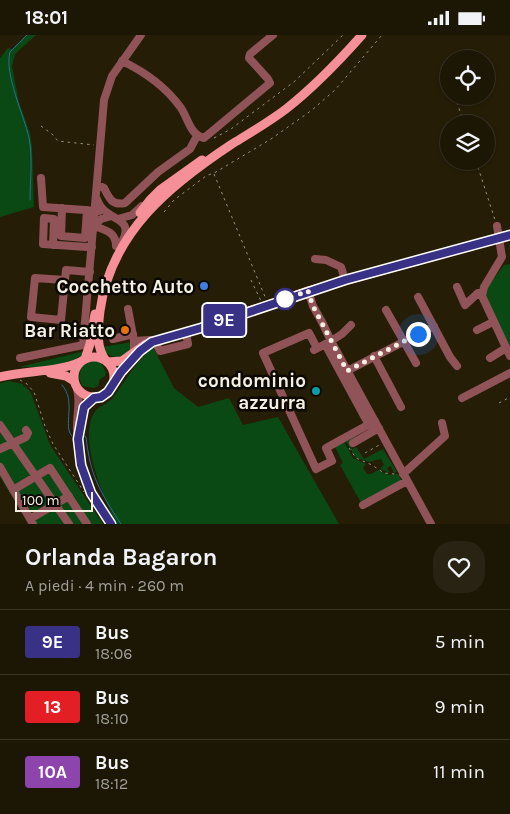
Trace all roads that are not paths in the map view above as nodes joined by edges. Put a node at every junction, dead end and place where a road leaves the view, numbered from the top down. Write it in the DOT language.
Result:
graph roads {
  1 [pos="141,35"];
  2 [pos="273,35"];
  3 [pos="362,35"];
  4 [pos="122,61"];
  5 [pos="200,137"];
  6 [pos="231,145"];
  7 [pos="41,178"];
  8 [pos="96,185"];
  9 [pos="96,196"];
  10 [pos="150,199"];
  11 [pos="62,208"];
  12 [pos="91,210"];
  13 [pos="113,216"];
  14 [pos="497,226"];
  15 [pos="126,231"];
  16 [pos="108,232"];
  17 [pos="510,235"];
  18 [pos="500,238"];
  19 [pos="92,244"];
  20 [pos="53,245"];
  21 [pos="116,246"];
  22 [pos="315,259"];
  23 [pos="506,260"];
  24 [pos="90,272"];
  25 [pos="65,280"];
  26 [pos="345,280"];
  27 [pos="457,287"];
  28 [pos="308,291"];
  29 [pos="482,293"];
  30 [pos="103,295"];
  31 [pos="418,297"];
  32 [pos="128,309"];
  33 [pos="386,310"];
  34 [pos="493,321"];
  35 [pos="352,325"];
  36 [pos="434,327"];
  37 [pos="477,330"];
  38 [pos="134,337"];
  39 [pos="113,339"];
  40 [pos="155,341"];
  41 [pos="328,342"];
  42 [pos="403,342"];
  43 [pos="506,348"];
  44 [pos="134,353"];
  45 [pos="374,356"];
  46 [pos="510,356"];
  47 [pos="20,358"];
  48 [pos="490,359"];
  49 [pos="83,360"];
  50 [pos="107,361"];
  51 [pos="416,363"];
  52 [pos="457,366"];
  53 [pos="30,371"];
  54 [pos="347,371"];
  55 [pos="510,373"];
  56 [pos="0,377"];
  57 [pos="114,383"];
  58 [pos="76,385"];
  59 [pos="94,398"];
  60 [pos="462,398"];
  61 [pos="401,407"];
  62 [pos="442,423"];
  63 [pos="0,425"];
  64 [pos="374,425"];
  65 [pos="26,429"];
  66 [pos="78,439"];
  67 [pos="12,444"];
  68 [pos="0,449"];
  69 [pos="0,467"];
  70 [pos="403,476"];
  71 [pos="36,477"];
  72 [pos="13,490"];
  73 [pos="69,496"];
  74 [pos="56,504"];
  75 [pos="363,505"];
  76 [pos="31,521"];
  77 [pos="69,524"];
  78 [pos="87,524"];
  79 [pos="111,524"];
  80 [pos="431,524"];
  1 -- 4 [label="street"];
  2 -- 5 [label="street"];
  3 -- 6 [label="main road"];
  4 -- 5 [label="street"];
  4 -- 8 [label="street"];
  5 -- 8 [label="street"];
  6 -- 10 [label="main road"];
  6 -- 30 [label="main road"];
  7 -- 11 [label="street"];
  8 -- 9 [label="street"];
  9 -- 12 [label="street"];
  9 -- 13 [label="street"];
  10 -- 13 [label="street"];
  10 -- 15 [label="main road"];
  11 -- 12 [label="street"];
  11 -- 12 [label="street"];
  12 -- 13 [label="street"];
  12 -- 19 [label="street"];
  13 -- 15 [label="street"];
  13 -- 16 [label="street"];
  14 -- 18 [label="street"];
  15 -- 21 [label="main road"];
  15 -- 30 [label="street"];
  16 -- 19 [label="street"];
  16 -- 21 [label="street"];
  17 -- 18 [label="main road"];
  18 -- 23 [label="street"];
  18 -- 26 [label="main road"];
  19 -- 20 [label="street"];
  19 -- 24 [label="street"];
  21 -- 49 [label="main road"];
  22 -- 26 [label="street"];
  23 -- 29 [label="street"];
  24 -- 25 [label="street"];
  24 -- 47 [label="street"];
  25 -- 25 [label="street"];
  26 -- 28 [label="main road"];
  27 -- 29 [label="street"];
  28 -- 40 [label="main road"];
  28 -- 41 [label="street"];
  29 -- 34 [label="street"];
  30 -- 50 [label="main road"];
  31 -- 36 [label="street"];
  32 -- 38 [label="street"];
  33 -- 42 [label="street"];
  34 -- 37 [label="street"];
  34 -- 43 [label="street"];
  35 -- 41 [label="street"];
  36 -- 42 [label="street"];
  36 -- 52 [label="street"];
  38 -- 39 [label="street"];
  38 -- 40 [label="street"];
  38 -- 44 [label="street"];
  40 -- 44 [label="main road"];
  40 -- 57 [label="main road"];
  41 -- 54 [label="street"];
  41 -- 64 [label="street"];
  41 -- 64 [label="street"];
  42 -- 45 [label="street"];
  42 -- 51 [label="street"];
  43 -- 46 [label="street"];
  43 -- 48 [label="street"];
  44 -- 50 [label="main road"];
  45 -- 54 [label="street"];
  45 -- 61 [label="street"];
  49 -- 50 [label="main road"];
  49 -- 53 [label="main road"];
  49 -- 58 [label="main road"];
  50 -- 57 [label="main road"];
  53 -- 56 [label="main road"];
  53 -- 58 [label="main road"];
  54 -- 64 [label="street"];
  55 -- 60 [label="street"];
  57 -- 59 [label="main road"];
  58 -- 59 [label="main road"];
  58 -- 66 [label="street"];
  59 -- 66 [label="street"];
  62 -- 70 [label="street"];
  63 -- 67 [label="street"];
  64 -- 70 [label="street"];
  65 -- 67 [label="street"];
  66 -- 79 [label="street"];
  67 -- 68 [label="street"];
  67 -- 71 [label="street"];
  69 -- 72 [label="street"];
  70 -- 75 [label="street"];
  70 -- 80 [label="street"];
  71 -- 72 [label="street"];
  71 -- 73 [label="street"];
  71 -- 74 [label="street"];
  72 -- 76 [label="street"];
  73 -- 74 [label="street"];
  73 -- 78 [label="street"];
  74 -- 76 [label="street"];
  74 -- 77 [label="street"];
}
